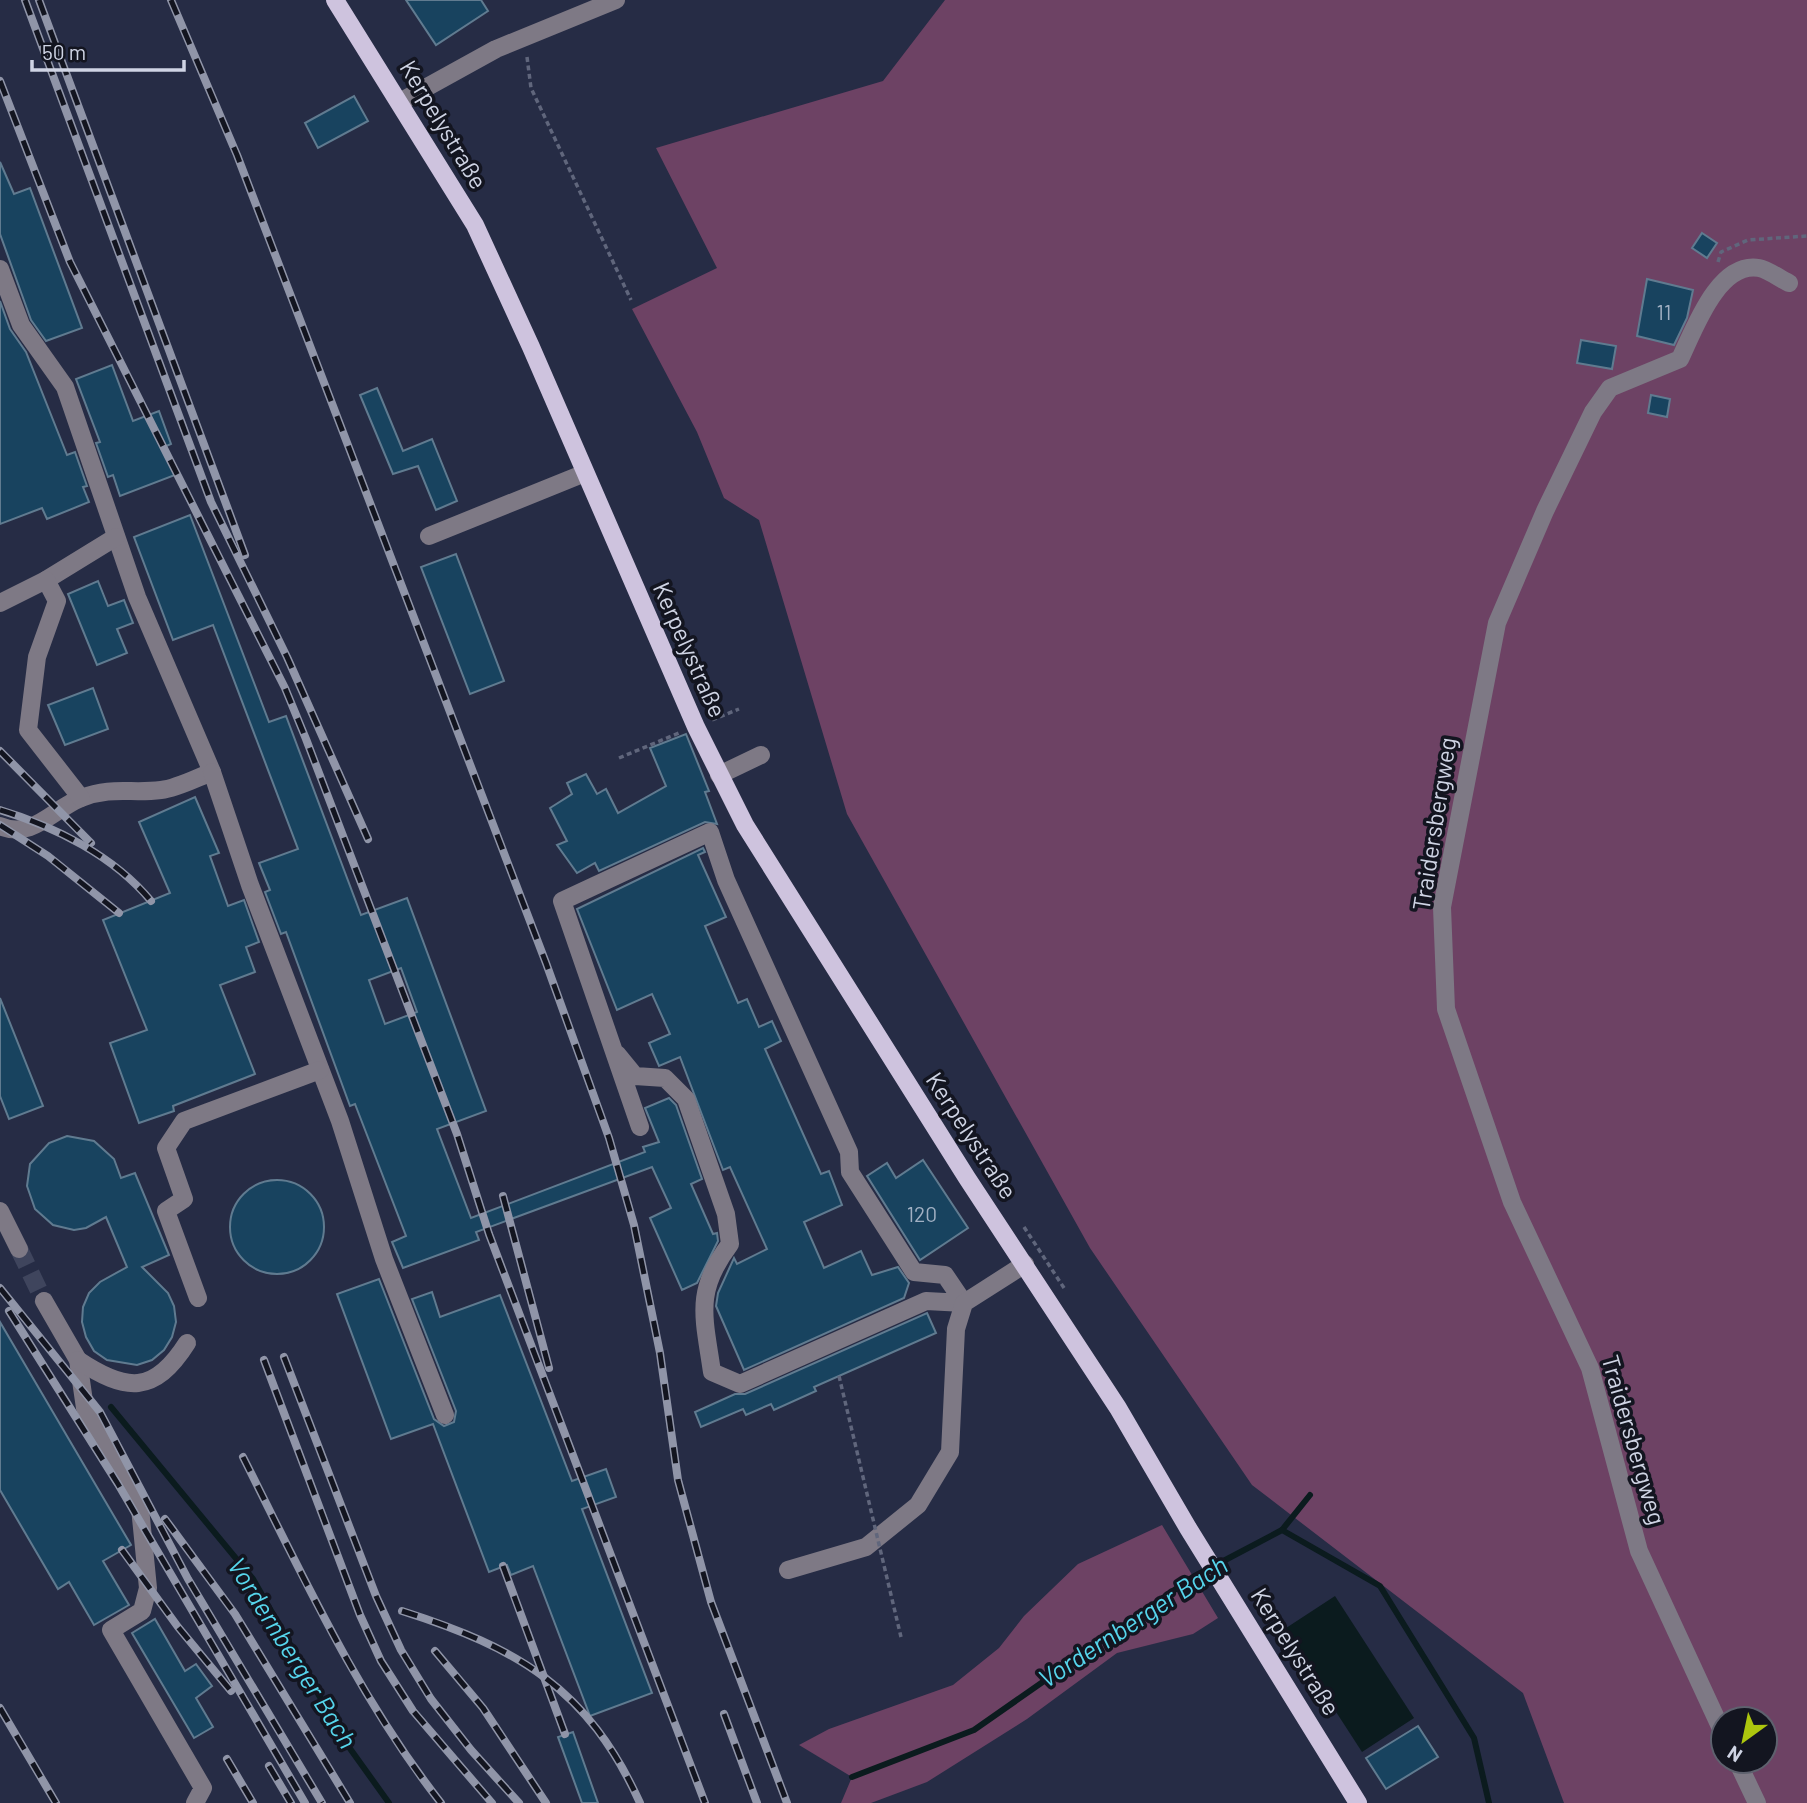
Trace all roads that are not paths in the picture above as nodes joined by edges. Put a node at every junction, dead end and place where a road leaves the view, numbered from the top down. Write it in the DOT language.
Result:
graph roads {
  1 [pos="335,0"];
  2 [pos="615,0"];
  3 [pos="400,102"];
  4 [pos="0,269"];
  5 [pos="1789,283"];
  6 [pos="585,473"];
  7 [pos="429,536"];
  8 [pos="116,537"];
  9 [pos="46,580"];
  10 [pos="0,603"];
  11 [pos="761,755"];
  12 [pos="212,772"];
  13 [pos="719,775"];
  14 [pos="81,798"];
  15 [pos="0,826"];
  16 [pos="617,1054"];
  17 [pos="320,1070"];
  18 [pos="640,1127"];
  19 [pos="0,1211"];
  20 [pos="19,1249"];
  21 [pos="1025,1264"];
  22 [pos="198,1298"];
  23 [pos="44,1301"];
  24 [pos="964,1303"];
  25 [pos="187,1343"];
  26 [pos="78,1360"];
  27 [pos="445,1415"];
  28 [pos="788,1570"];
  29 [pos="1710,1705"];
  30 [pos="1744,1775"];
  31 [pos="195,1803"];
  32 [pos="1358,1803"];
  33 [pos="1757,1803"];
  1 -- 3 [label="main road, Kerpelystraße"];
  2 -- 3 [label="street"];
  3 -- 6 [label="main road, Kerpelystraße"];
  4 -- 8 [label="street"];
  5 -- 29 [label="street, Traidersbergweg"];
  6 -- 7 [label="street"];
  6 -- 13 [label="main road, Kerpelystraße"];
  8 -- 9 [label="street"];
  8 -- 12 [label="street"];
  9 -- 10 [label="street"];
  9 -- 14 [label="street"];
  11 -- 13 [label="street"];
  12 -- 14 [label="street"];
  12 -- 17 [label="street"];
  13 -- 21 [label="main road, Kerpelystraße"];
  14 -- 15 [label="street"];
  16 -- 18 [label="street"];
  16 -- 24 [label="street"];
  16 -- 24 [label="street"];
  17 -- 22 [label="street"];
  17 -- 27 [label="street"];
  19 -- 20 [label="street"];
  21 -- 24 [label="street"];
  21 -- 32 [label="main road, Kerpelystraße"];
  23 -- 26 [label="street"];
  24 -- 28 [label="street"];
  25 -- 26 [label="street"];
  26 -- 31 [label="street"];
  30 -- 33 [label="street"];
}
